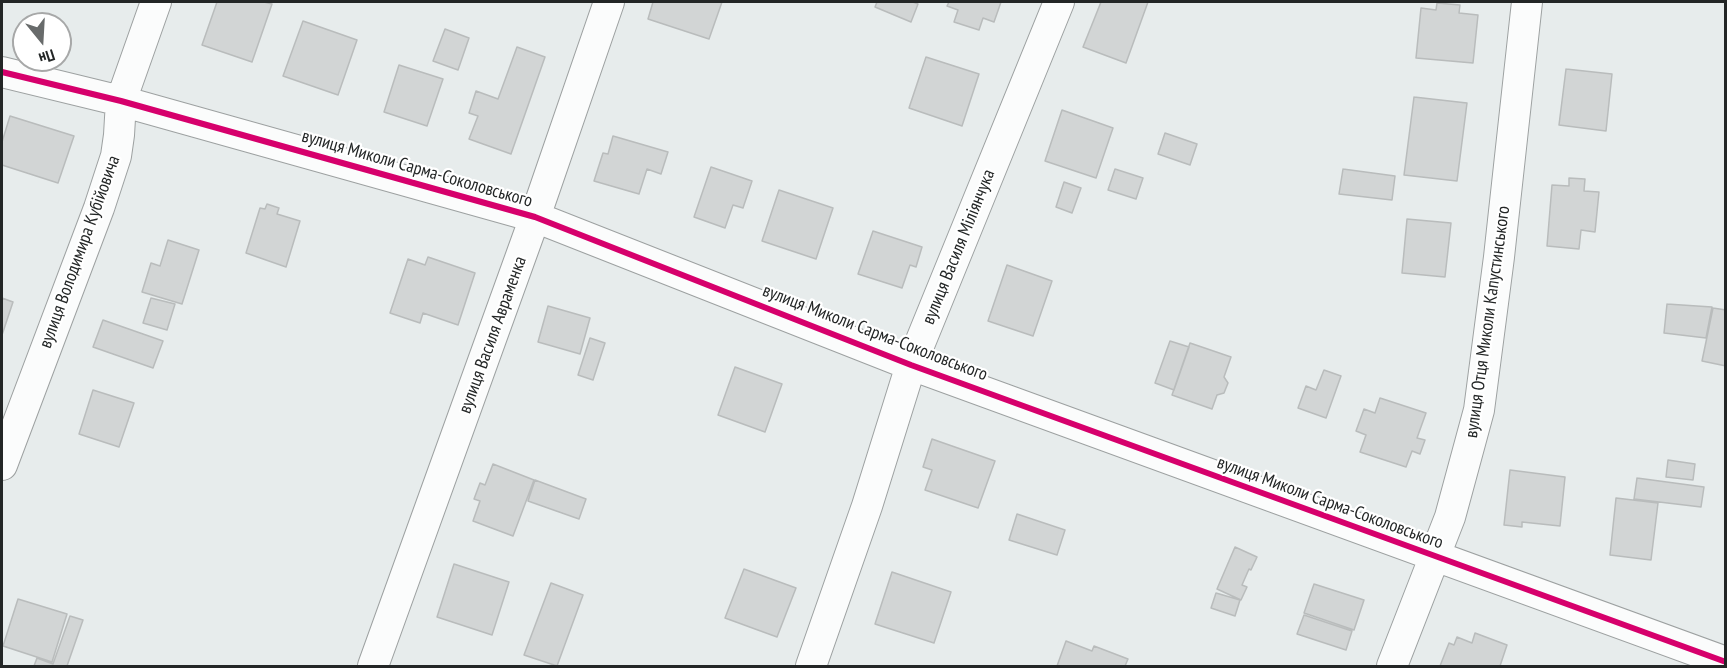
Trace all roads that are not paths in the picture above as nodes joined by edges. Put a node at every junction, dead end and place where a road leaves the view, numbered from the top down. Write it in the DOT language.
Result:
graph roads {
  1 [pos="156,2"];
  2 [pos="609,2"];
  3 [pos="1059,2"];
  4 [pos="1527,2"];
  5 [pos="2,72"];
  6 [pos="121,101"];
  7 [pos="535,217"];
  8 [pos="911,365"];
  9 [pos="2,465"];
  10 [pos="1434,557"];
  11 [pos="1725,663"];
  12 [pos="373,666"];
  13 [pos="811,666"];
  14 [pos="1392,666"];
  1 -- 6 [label="street, вулиця Володимира Кубійовича"];
  2 -- 7 [label="street, вулиця Василя Авраменка"];
  3 -- 8 [label="street, вулиця Василя Міліянчука"];
  4 -- 10 [label="street, вулиця Отця Миколи Капустинського"];
  5 -- 6 [label="street, вулиця Миколи Сарма-Соколовського"];
  6 -- 7 [label="street, вулиця Миколи Сарма-Соколовського"];
  6 -- 9 [label="street, вулиця Володимира Кубійовича"];
  7 -- 8 [label="street, вулиця Миколи Сарма-Соколовського"];
  7 -- 12 [label="street, вулиця Василя Авраменка"];
  8 -- 10 [label="street, вулиця Миколи Сарма-Соколовського"];
  8 -- 13 [label="street, вулиця Василя Міліянчука"];
  10 -- 11 [label="street, вулиця Миколи Сарма-Соколовського"];
  10 -- 14 [label="street, вулиця Отця Миколи Капустинського"];
}
